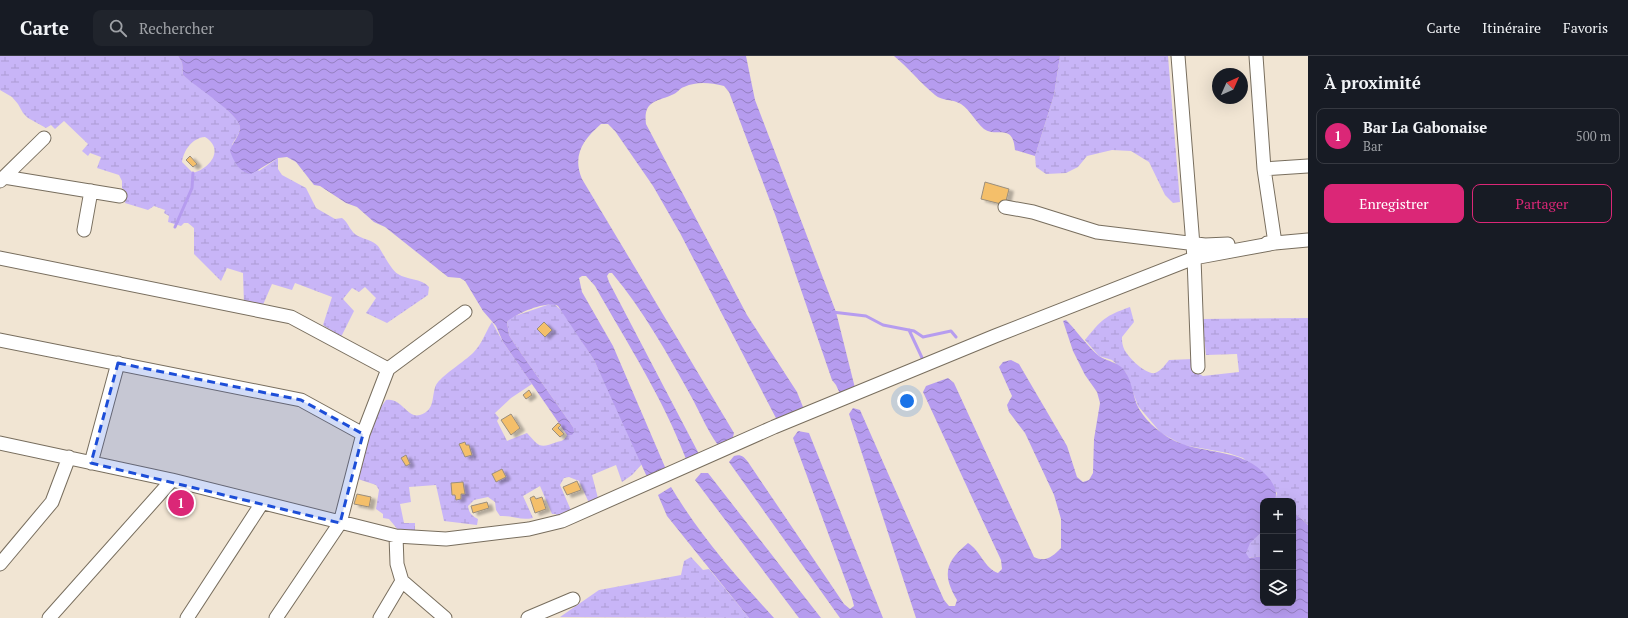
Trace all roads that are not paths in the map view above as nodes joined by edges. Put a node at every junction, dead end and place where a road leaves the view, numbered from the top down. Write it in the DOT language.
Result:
graph roads {
  1 [pos="1178,56"];
  2 [pos="1256,56"];
  3 [pos="44,138"];
  4 [pos="1308,166"];
  5 [pos="1264,169"];
  6 [pos="2,179"];
  7 [pos="91,191"];
  8 [pos="120,196"];
  9 [pos="1005,207"];
  10 [pos="84,230"];
  11 [pos="1308,240"];
  12 [pos="1193,243"];
  13 [pos="1275,243"];
  14 [pos="0,258"];
  15 [pos="1194,258"];
  16 [pos="465,312"];
  17 [pos="0,340"];
  18 [pos="118,363"];
  19 [pos="1198,367"];
  20 [pos="388,369"];
  21 [pos="363,434"];
  22 [pos="0,443"];
  23 [pos="69,457"];
  24 [pos="91,463"];
  25 [pos="172,480"];
  26 [pos="262,503"];
  27 [pos="340,523"];
  28 [pos="396,536"];
  29 [pos="3,557"];
  30 [pos="402,581"];
  31 [pos="573,599"];
  32 [pos="49,618"];
  33 [pos="187,618"];
  34 [pos="276,618"];
  35 [pos="380,618"];
  36 [pos="445,618"];
  37 [pos="528,618"];
  1 -- 12 [label="street"];
  2 -- 5 [label="street"];
  3 -- 6 [label="street"];
  4 -- 5 [label="street"];
  5 -- 13 [label="street"];
  6 -- 7 [label="street"];
  7 -- 8 [label="street"];
  7 -- 10 [label="street"];
  9 -- 12 [label="street"];
  11 -- 13 [label="street"];
  12 -- 13 [label="street"];
  12 -- 15 [label="street"];
  13 -- 15 [label="street"];
  14 -- 20 [label="street"];
  15 -- 19 [label="street"];
  15 -- 28 [label="street"];
  16 -- 20 [label="street"];
  17 -- 18 [label="street"];
  18 -- 21 [label="street"];
  18 -- 24 [label="street"];
  20 -- 21 [label="street"];
  21 -- 27 [label="street"];
  22 -- 23 [label="street"];
  23 -- 24 [label="street"];
  23 -- 29 [label="street"];
  24 -- 25 [label="street"];
  25 -- 26 [label="street"];
  25 -- 32 [label="street"];
  26 -- 27 [label="street"];
  26 -- 33 [label="street"];
  27 -- 28 [label="street"];
  27 -- 34 [label="street"];
  28 -- 30 [label="street"];
  30 -- 35 [label="street"];
  30 -- 36 [label="street"];
  31 -- 37 [label="street"];
}
